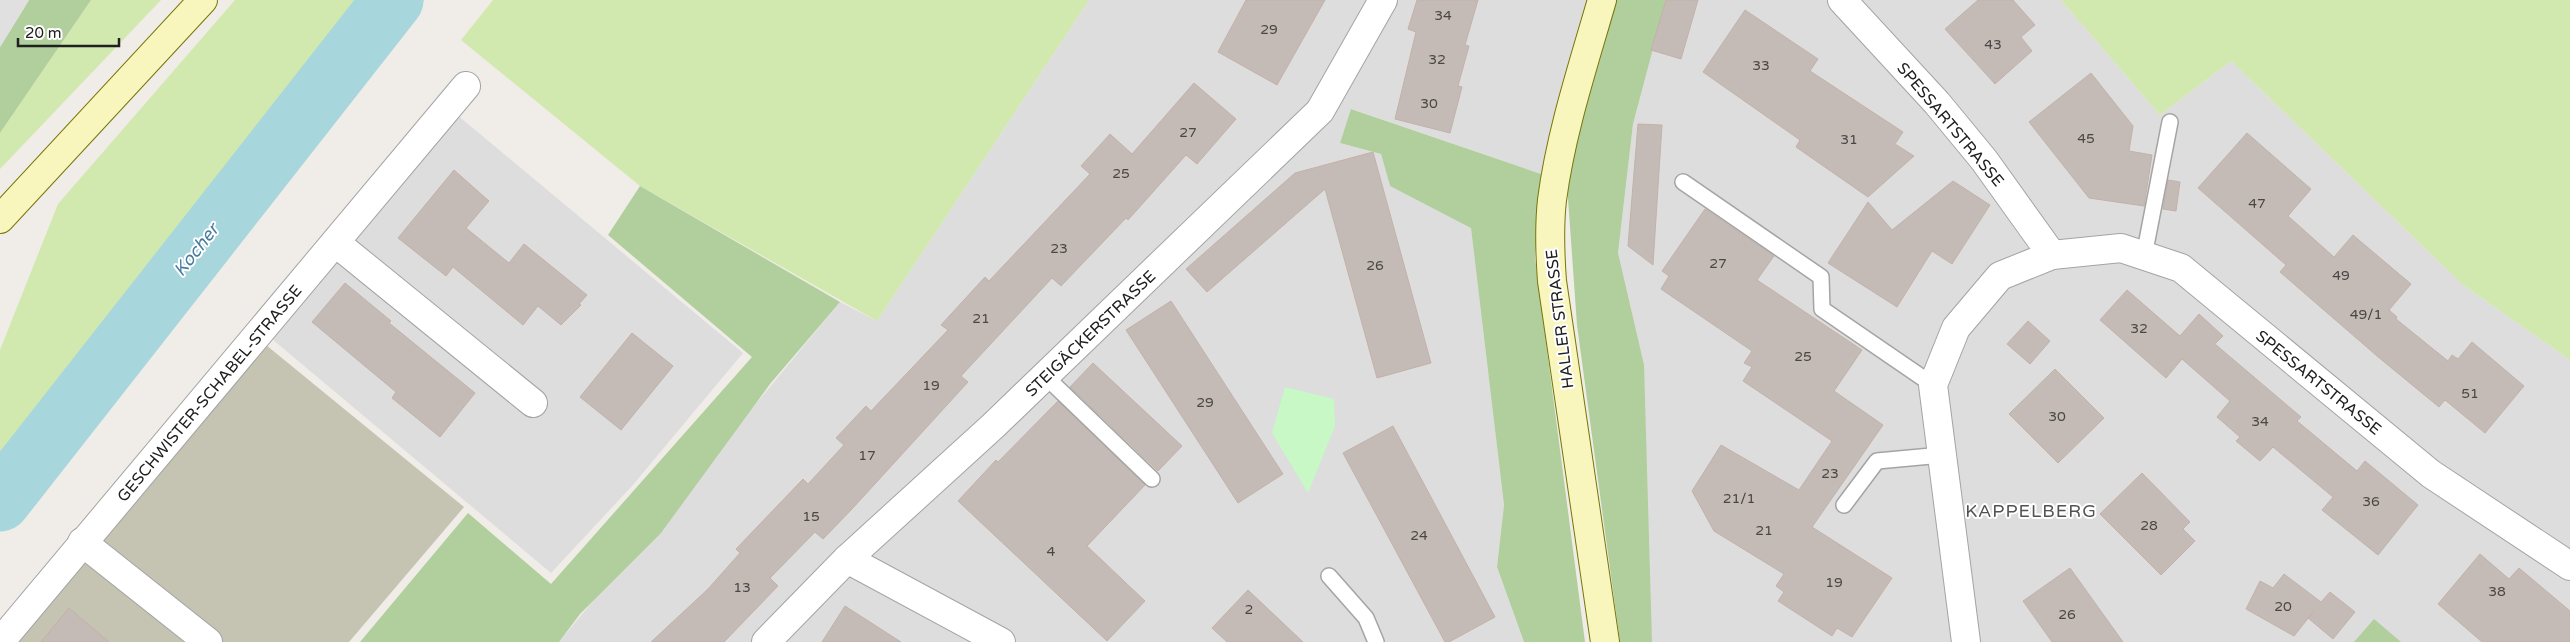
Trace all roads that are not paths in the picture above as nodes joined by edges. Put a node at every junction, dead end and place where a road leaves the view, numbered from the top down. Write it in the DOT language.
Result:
graph roads {
  1 [pos="204,0"];
  2 [pos="1382,0"];
  3 [pos="1602,0"];
  4 [pos="1842,0"];
  5 [pos="466,86"];
  6 [pos="2170,122"];
  7 [pos="1683,182"];
  8 [pos="0,219"];
  9 [pos="336,243"];
  10 [pos="2052,255"];
  11 [pos="2144,256"];
  12 [pos="1045,376"];
  13 [pos="1933,385"];
  14 [pos="532,403"];
  15 [pos="1942,455"];
  16 [pos="1152,479"];
  17 [pos="1844,505"];
  18 [pos="82,542"];
  19 [pos="847,559"];
  20 [pos="2570,566"];
  21 [pos="1329,576"];
  22 [pos="0,642"];
  23 [pos="208,642"];
  24 [pos="766,642"];
  25 [pos="1000,642"];
  26 [pos="1376,642"];
  27 [pos="1605,642"];
  28 [pos="1966,642"];
  1 -- 8 [label="main road"];
  2 -- 12 [label="street, STEIGÄCKERSTRASSE"];
  3 -- 27 [label="main road, HALLER STRASSE"];
  4 -- 10 [label="street, SPESSARTSTRASSE"];
  5 -- 9 [label="street, GESCHWISTER-SCHABEL-STRASSE"];
  6 -- 11 [label="lane"];
  7 -- 13 [label="lane"];
  9 -- 14 [label="street"];
  9 -- 18 [label="street, GESCHWISTER-SCHABEL-STRASSE"];
  10 -- 11 [label="street, SPESSARTSTRASSE"];
  10 -- 13 [label="street, SPESSARTSTRASSE"];
  11 -- 20 [label="street, SPESSARTSTRASSE"];
  12 -- 16 [label="lane"];
  12 -- 19 [label="street, STEIGÄCKERSTRASSE"];
  13 -- 15 [label="street, SPESSARTSTRASSE"];
  15 -- 17 [label="lane"];
  15 -- 28 [label="street, SPESSARTSTRASSE"];
  18 -- 22 [label="street, GESCHWISTER-SCHABEL-STRASSE"];
  18 -- 23 [label="street"];
  19 -- 24 [label="street, STEIGÄCKERSTRASSE"];
  19 -- 25 [label="street"];
  21 -- 26 [label="lane"];
}
